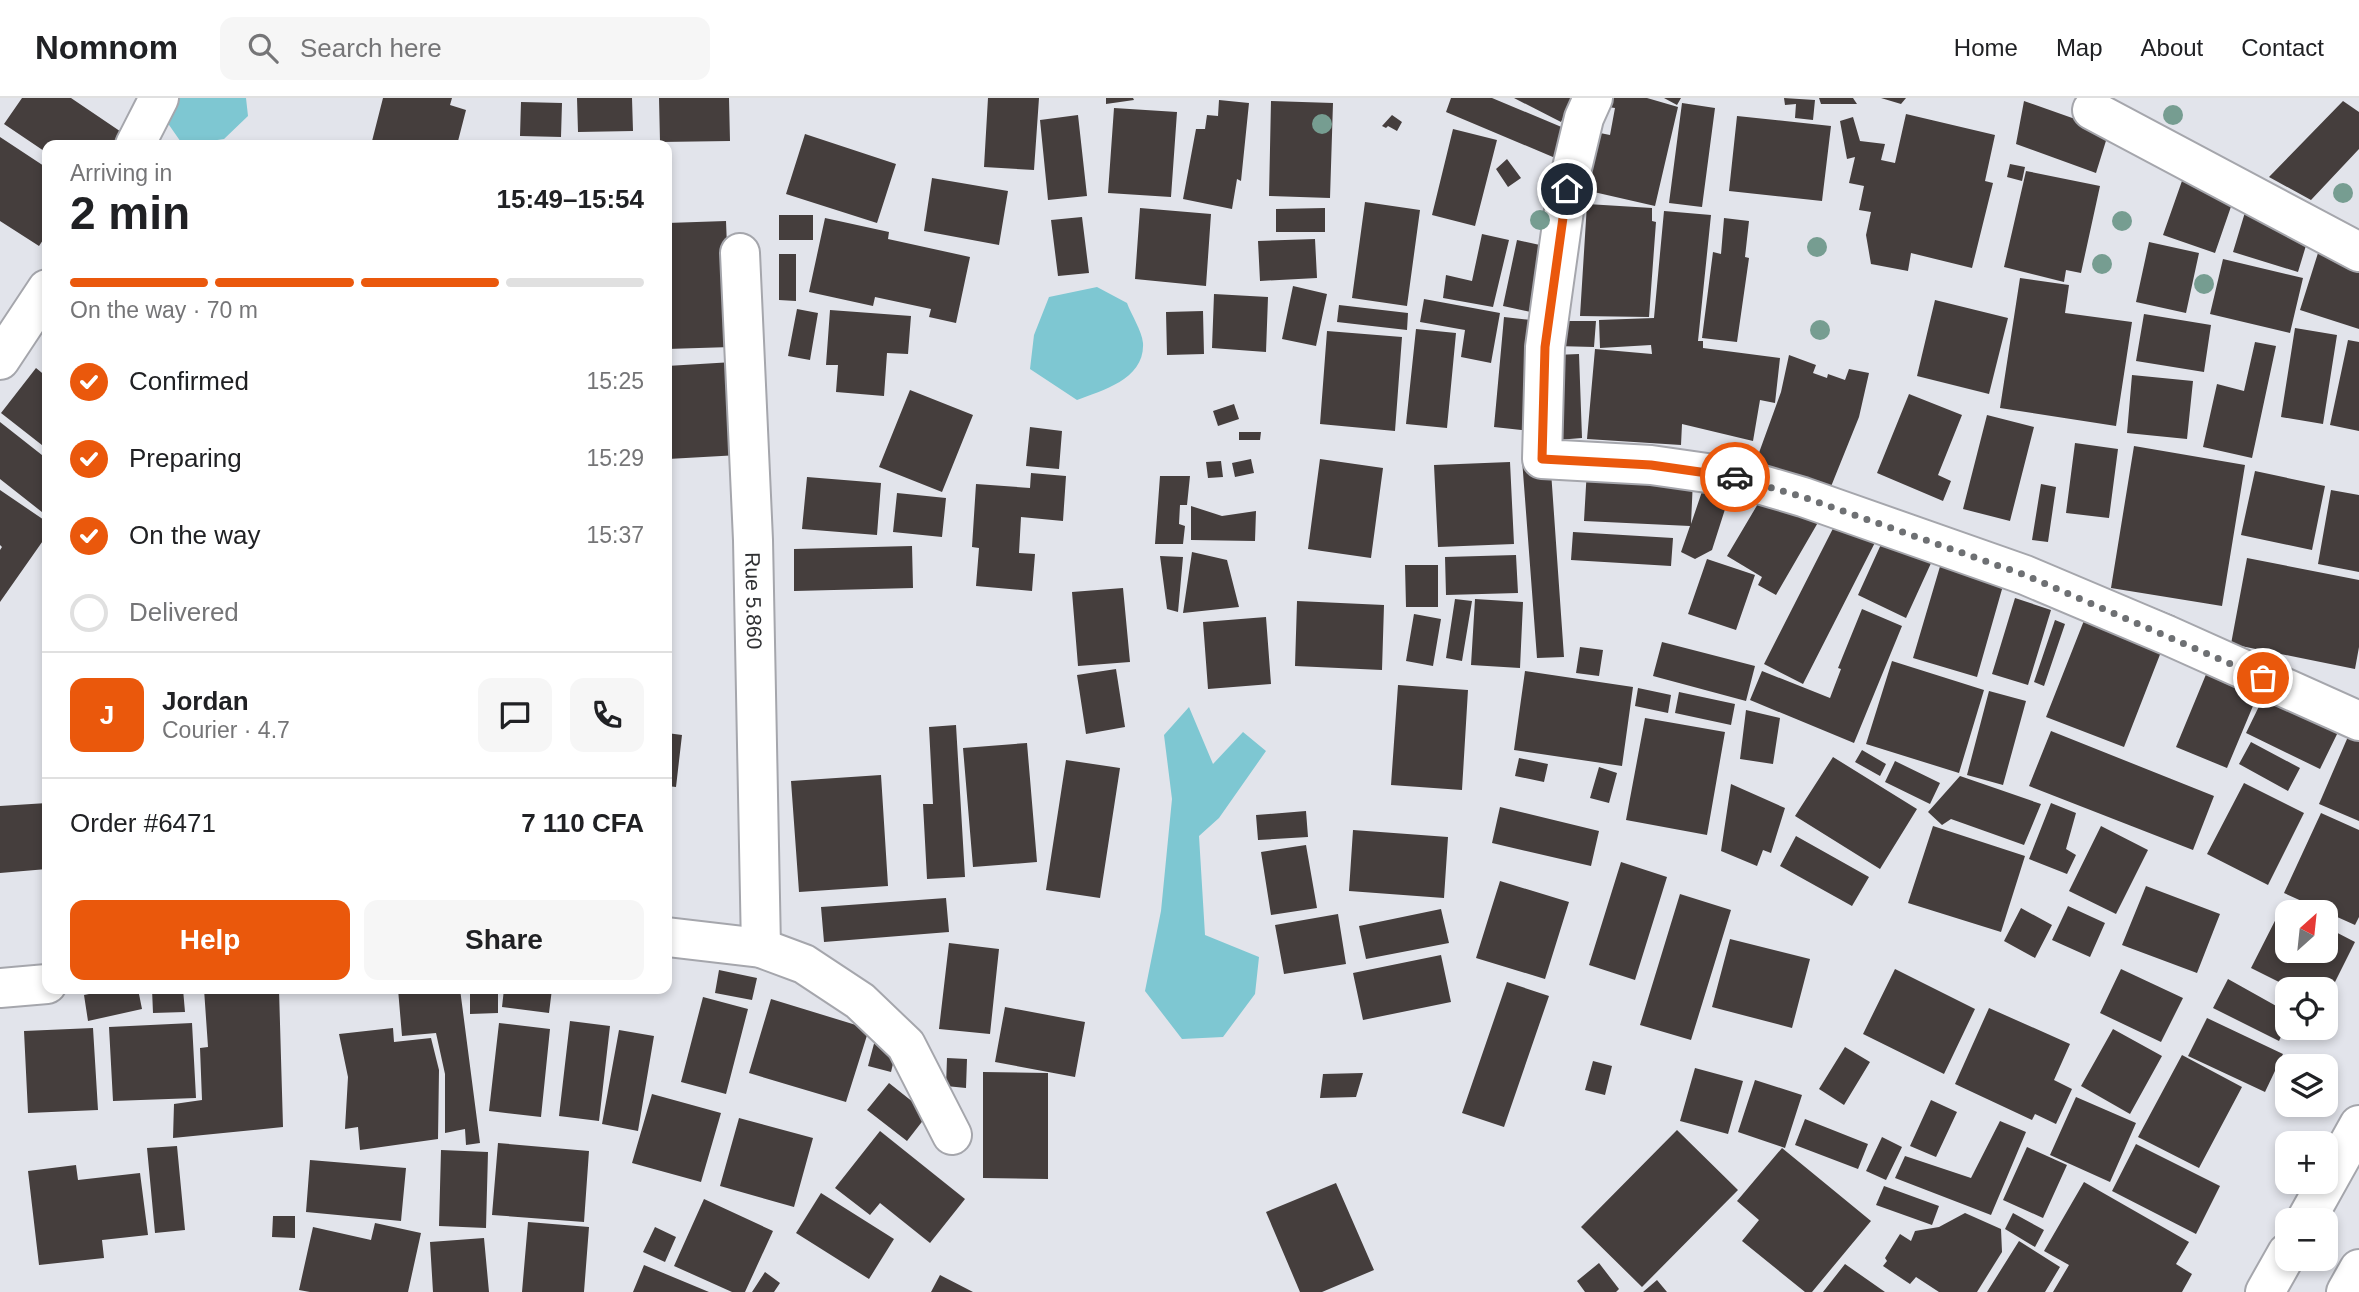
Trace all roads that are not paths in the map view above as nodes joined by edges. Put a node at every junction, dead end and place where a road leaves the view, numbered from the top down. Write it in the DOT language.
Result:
graph roads {
  1 [pos="159,98"];
  2 [pos="1593,98"];
  3 [pos="2092,110"];
  4 [pos="138,140"];
  5 [pos="2359,252"];
  6 [pos="740,253"];
  7 [pos="42,297"];
  8 [pos="0,360"];
  9 [pos="2359,721"];
  10 [pos="672,938"];
  11 [pos="761,947"];
  12 [pos="42,984"];
  13 [pos="0,988"];
  14 [pos="2359,1125"];
  15 [pos="953,1135"];
  16 [pos="2313,1208"];
  17 [pos="2359,1269"];
  18 [pos="2277,1271"];
  19 [pos="2265,1292"];
  20 [pos="2346,1292"];
  1 -- 4 [label="main road"];
  2 -- 9 [label="main road"];
  3 -- 5 [label="main road"];
  6 -- 11 [label="main road, Rue 5.860"];
  7 -- 8 [label="main road"];
  10 -- 11 [label="main road"];
  11 -- 15 [label="main road"];
  12 -- 13 [label="main road"];
  14 -- 16 [label="main road"];
  17 -- 20 [label="main road"];
  18 -- 19 [label="main road"];
}
